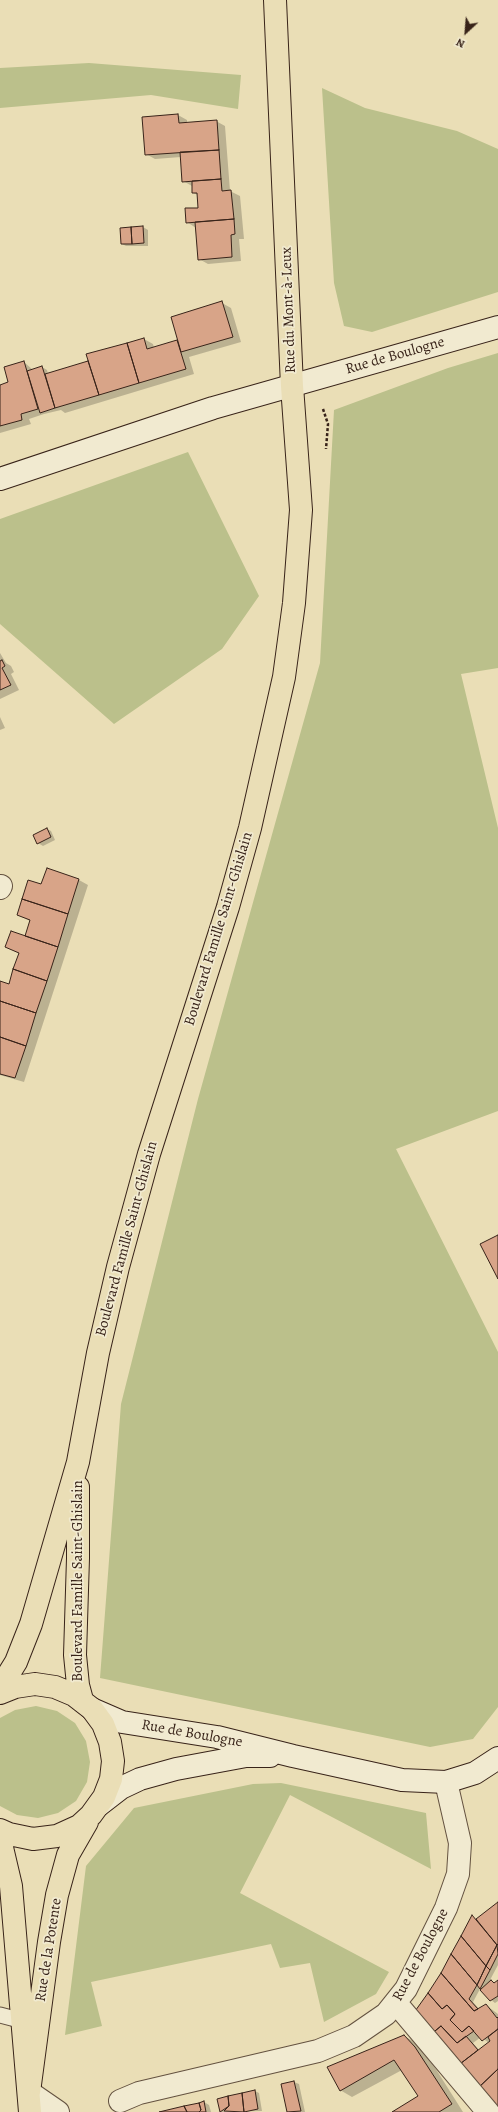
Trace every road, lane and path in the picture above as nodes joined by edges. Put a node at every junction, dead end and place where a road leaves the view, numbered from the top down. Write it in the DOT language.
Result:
graph roads {
  1 [pos="275,0"];
  2 [pos="498,327"];
  3 [pos="292,386"];
  4 [pos="0,479"];
  5 [pos="78,1462"];
  6 [pos="0,1688"];
  7 [pos="0,1693"];
  8 [pos="87,1704"];
  9 [pos="293,1756"];
  10 [pos="498,1758"];
  11 [pos="446,1782"];
  12 [pos="95,1810"];
  13 [pos="0,1830"];
  14 [pos="0,1839"];
  15 [pos="396,2003"];
  16 [pos="0,2015"];
  17 [pos="23,2021"];
  18 [pos="120,2101"];
  19 [pos="29,2102"];
  20 [pos="58,2112"];
  21 [pos="488,2112"];
  1 -- 3 [label="main road, Rue du Mont-à-Leux"];
  2 -- 3 [label="street, Rue de Boulogne"];
  3 -- 4 [label="street, Rue du Mont-à-Leux"];
  3 -- 5 [label="main road, Boulevard Famille Saint-Ghislain"];
  5 -- 6 [label="main road, Boulevard Famille Saint-Ghislain"];
  5 -- 8 [label="main road, Boulevard Famille Saint-Ghislain"];
  7 -- 8 [label="main road"];
  8 -- 9 [label="street, Rue de Boulogne"];
  8 -- 12 [label="main road, Rue de la Potente"];
  9 -- 11 [label="street, Rue de Boulogne"];
  9 -- 12 [label="street, Rue de Boulogne"];
  10 -- 11 [label="street, Rue de Boulogne"];
  11 -- 15 [label="street, Rue de Boulogne"];
  12 -- 13 [label="main road"];
  12 -- 19 [label="main road, Rue de la Potente"];
  14 -- 17 [label="main road, Rue de la Potente"];
  15 -- 18 [label="street, Rue de Boulogne"];
  15 -- 21 [label="street"];
  16 -- 17 [label="lane"];
  17 -- 19 [label="main road, Rue de la Potente"];
  19 -- 20 [label="street"];
}
